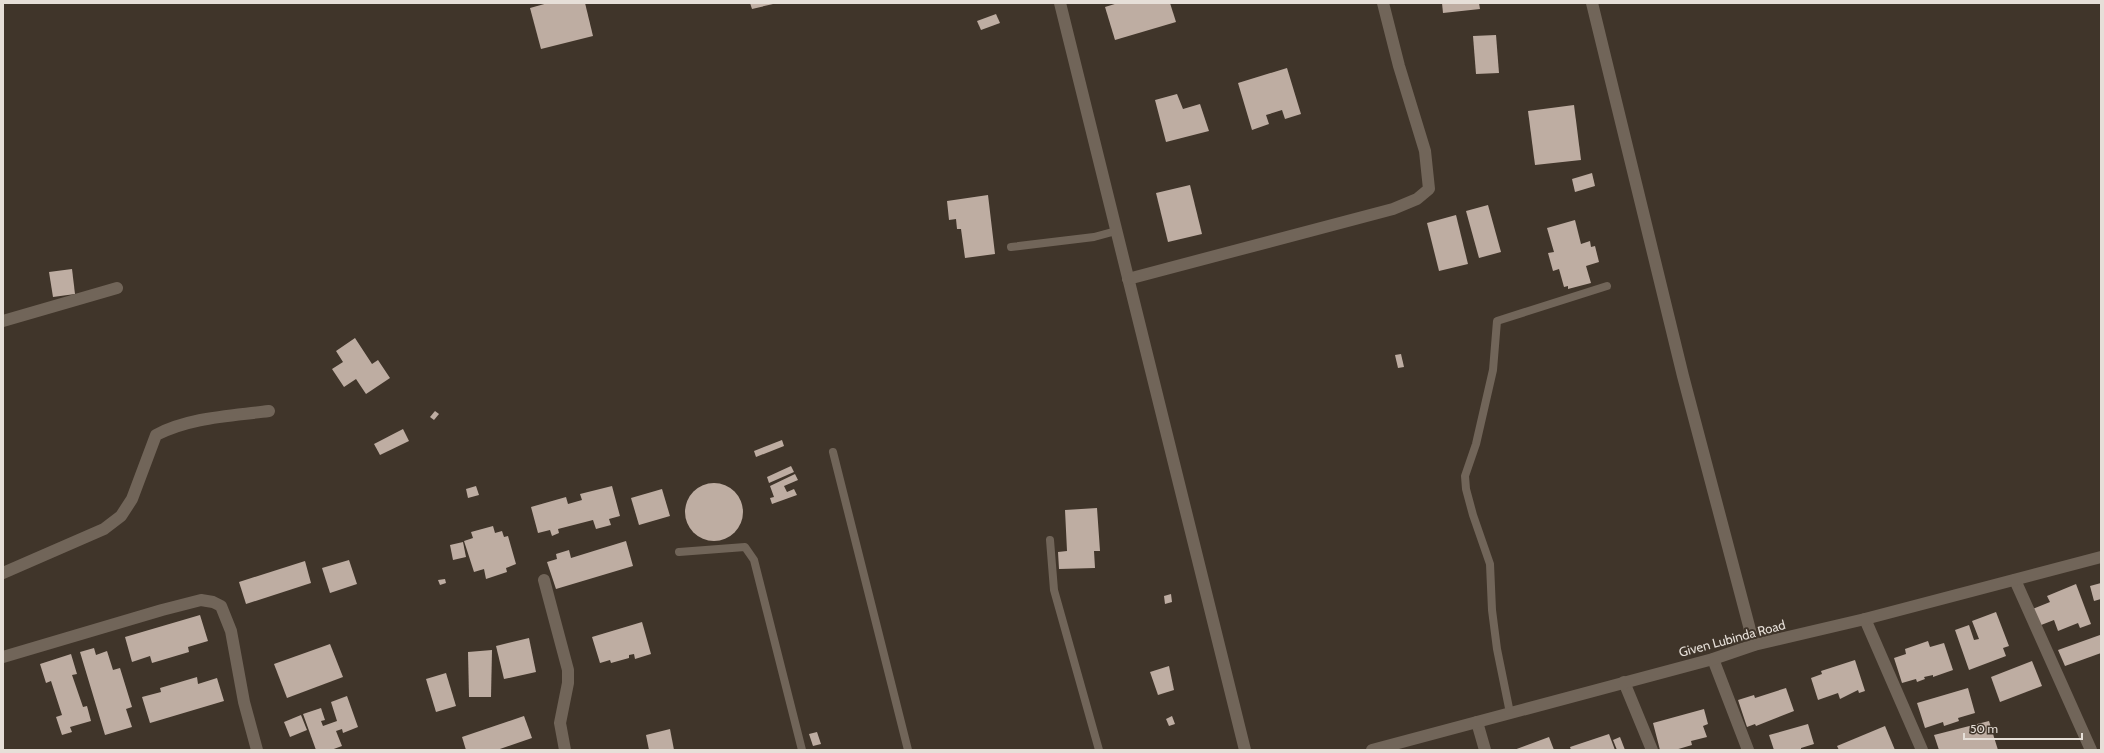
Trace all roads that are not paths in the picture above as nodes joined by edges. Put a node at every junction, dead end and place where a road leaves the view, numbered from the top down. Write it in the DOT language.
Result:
graph roads {
  1 [pos="1060,3"];
  2 [pos="1384,3"];
  3 [pos="1592,3"];
  4 [pos="1116,231"];
  5 [pos="1011,247"];
  6 [pos="1128,279"];
  7 [pos="1607,286"];
  8 [pos="117,288"];
  9 [pos="3,321"];
  10 [pos="269,411"];
  11 [pos="833,452"];
  12 [pos="1050,540"];
  13 [pos="679,552"];
  14 [pos="2101,558"];
  15 [pos="3,573"];
  16 [pos="544,580"];
  17 [pos="2015,580"];
  18 [pos="1864,619"];
  19 [pos="1754,646"];
  20 [pos="3,657"];
  21 [pos="1712,659"];
  22 [pos="1624,682"];
  23 [pos="1510,713"];
  24 [pos="1477,722"];
  25 [pos="257,750"];
  26 [pos="565,750"];
  27 [pos="802,750"];
  28 [pos="908,750"];
  29 [pos="1099,750"];
  30 [pos="1245,750"];
  31 [pos="1372,750"];
  32 [pos="1485,750"];
  33 [pos="1652,750"];
  34 [pos="1748,750"];
  35 [pos="1922,750"];
  36 [pos="2091,750"];
  1 -- 4 [label="street"];
  2 -- 6 [label="street"];
  3 -- 19 [label="street"];
  4 -- 5 [label="lane"];
  4 -- 6 [label="street"];
  6 -- 30 [label="street"];
  7 -- 23 [label="lane"];
  8 -- 9 [label="street"];
  10 -- 15 [label="street"];
  11 -- 28 [label="lane"];
  12 -- 29 [label="lane"];
  13 -- 27 [label="lane"];
  14 -- 17 [label="street, Given Lubinda Road"];
  16 -- 26 [label="street"];
  17 -- 18 [label="street, Given Lubinda Road"];
  17 -- 36 [label="street"];
  18 -- 19 [label="street, Given Lubinda Road"];
  18 -- 35 [label="street"];
  19 -- 21 [label="street, Given Lubinda Road"];
  20 -- 25 [label="street"];
  21 -- 22 [label="street, Given Lubinda Road"];
  21 -- 34 [label="street"];
  22 -- 23 [label="street, Given Lubinda Road"];
  22 -- 33 [label="street"];
  23 -- 24 [label="street, Given Lubinda Road"];
  24 -- 31 [label="street, Given Lubinda Road"];
  24 -- 32 [label="street"];
}
